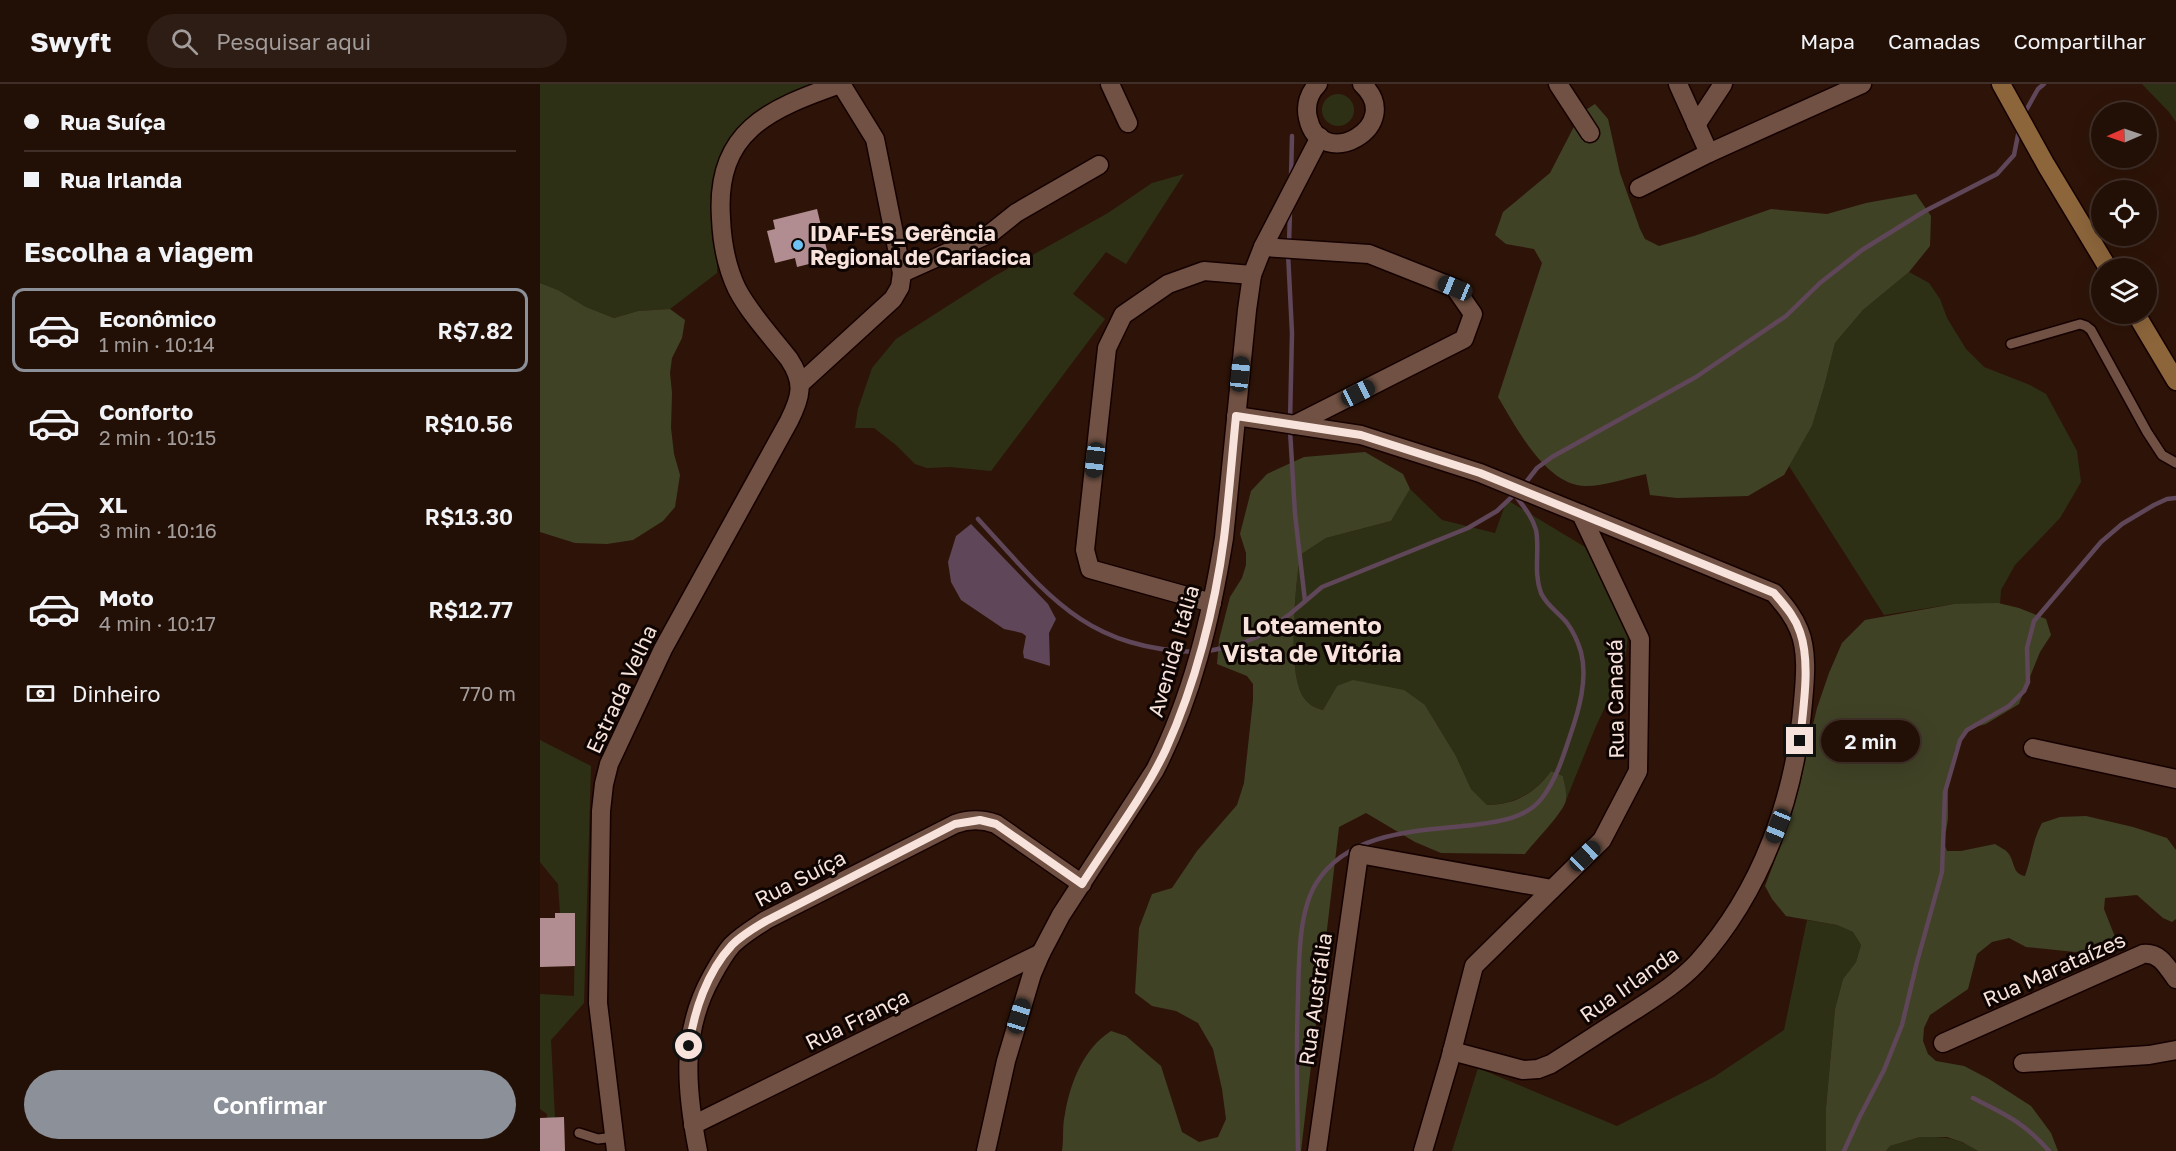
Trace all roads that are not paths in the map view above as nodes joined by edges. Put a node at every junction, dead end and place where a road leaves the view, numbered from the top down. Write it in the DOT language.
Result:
graph roads {
  1 [pos="840,84"];
  2 [pos="1110,84"];
  3 [pos="1362,84"];
  4 [pos="1558,84"];
  5 [pos="1678,84"];
  6 [pos="1723,84"];
  7 [pos="2001,84"];
  8 [pos="1856,85"];
  9 [pos="1312,86"];
  10 [pos="1128,123"];
  11 [pos="1696,125"];
  12 [pos="1590,133"];
  13 [pos="1320,137"];
  14 [pos="1709,153"];
  15 [pos="1099,165"];
  16 [pos="1640,188"];
  17 [pos="1263,247"];
  18 [pos="2102,258"];
  19 [pos="902,273"];
  20 [pos="1252,275"];
  21 [pos="2142,324"];
  22 [pos="2011,344"];
  23 [pos="2176,381"];
  24 [pos="801,384"];
  25 [pos="1236,416"];
  26 [pos="1294,425"];
  27 [pos="2176,464"];
  28 [pos="1581,514"];
  29 [pos="1212,603"];
  30 [pos="2033,748"];
  31 [pos="2176,778"];
  32 [pos="1082,884"];
  33 [pos="1552,889"];
  34 [pos="1041,953"];
  35 [pos="2176,980"];
  36 [pos="1943,1043"];
  37 [pos="2176,1050"];
  38 [pos="1452,1051"];
  39 [pos="2023,1062"];
  40 [pos="693,1125"];
  41 [pos="579,1133"];
  42 [pos="615,1144"];
  43 [pos="698,1151"];
  44 [pos="986,1151"];
  45 [pos="1317,1151"];
  46 [pos="1423,1151"];
  1 -- 19 [label="street"];
  1 -- 24 [label="street"];
  2 -- 10 [label="street"];
  3 -- 13 [label="street"];
  4 -- 12 [label="street"];
  5 -- 11 [label="street"];
  6 -- 11 [label="street"];
  7 -- 18 [label="street"];
  8 -- 14 [label="street"];
  9 -- 13 [label="street"];
  11 -- 14 [label="street"];
  13 -- 17 [label="street, Avenida Itália"];
  14 -- 16 [label="street"];
  15 -- 19 [label="street"];
  17 -- 20 [label="street, Avenida Itália"];
  17 -- 26 [label="street"];
  19 -- 24 [label="street"];
  20 -- 25 [label="street, Avenida Itália"];
  20 -- 29 [label="street"];
  21 -- 23 [label="street"];
  22 -- 27 [label="lane"];
  24 -- 42 [label="street, Estrada Velha"];
  25 -- 26 [label="street"];
  25 -- 29 [label="street, Avenida Itália"];
  26 -- 28 [label="street"];
  28 -- 33 [label="street, Rua Canadá"];
  28 -- 38 [label="street, Rua Irlanda"];
  29 -- 32 [label="street, Avenida Itália"];
  30 -- 31 [label="street"];
  32 -- 34 [label="street, Avenida Itália"];
  32 -- 40 [label="street, Rua Suíça"];
  33 -- 38 [label="street, Rua Canadá"];
  33 -- 45 [label="street, Rua Austrália"];
  34 -- 40 [label="street, Rua França"];
  34 -- 44 [label="street, Avenida Itália"];
  35 -- 36 [label="street, Rua Marataízes"];
  37 -- 39 [label="street"];
  38 -- 46 [label="street, Rua Canadá"];
  40 -- 43 [label="street, Rua Suíça"];
  41 -- 42 [label="lane"];
}
